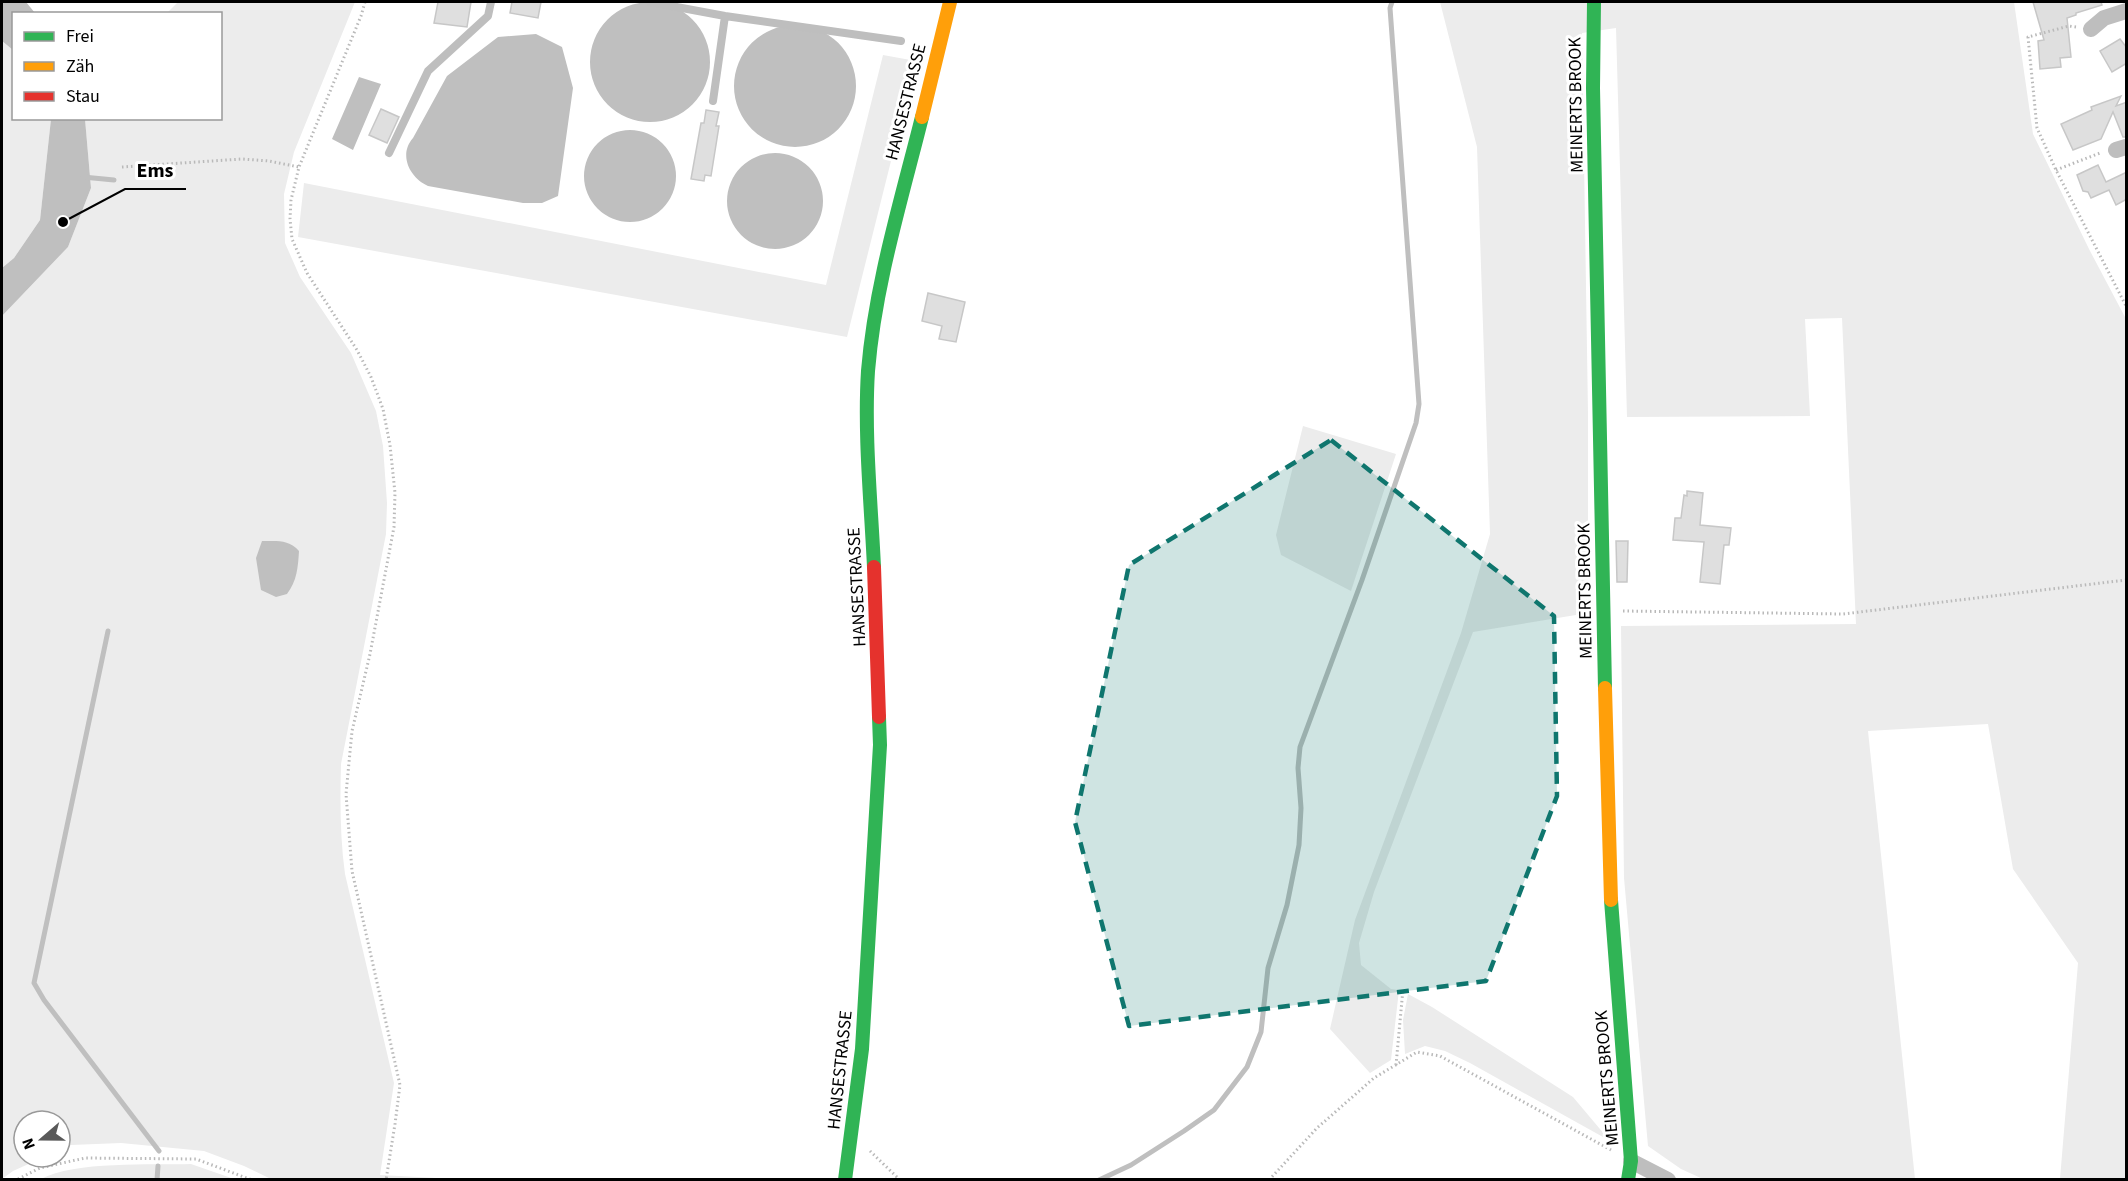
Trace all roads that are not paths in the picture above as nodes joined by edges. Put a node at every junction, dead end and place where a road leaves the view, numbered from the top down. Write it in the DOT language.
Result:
graph roads {
  1 [pos="491,2"];
  2 [pos="650,2"];
  3 [pos="950,2"];
  4 [pos="1594,2"];
  5 [pos="689,5"];
  6 [pos="2127,11"];
  7 [pos="725,16"];
  8 [pos="2091,29"];
  9 [pos="901,41"];
  10 [pos="713,101"];
  11 [pos="389,153"];
  12 [pos="1631,1161"];
  13 [pos="845,1179"];
  14 [pos="1628,1179"];
  15 [pos="1668,1179"];
  1 -- 11 [label="lane"];
  2 -- 5 [label="lane"];
  3 -- 13 [label="street, HANSESTRASSE"];
  4 -- 12 [label="street, MEINERTS BROOK"];
  5 -- 7 [label="lane"];
  6 -- 8 [label="street"];
  7 -- 9 [label="lane"];
  7 -- 10 [label="lane"];
  12 -- 14 [label="street, MEINERTS BROOK"];
  12 -- 15 [label="street"];
}
